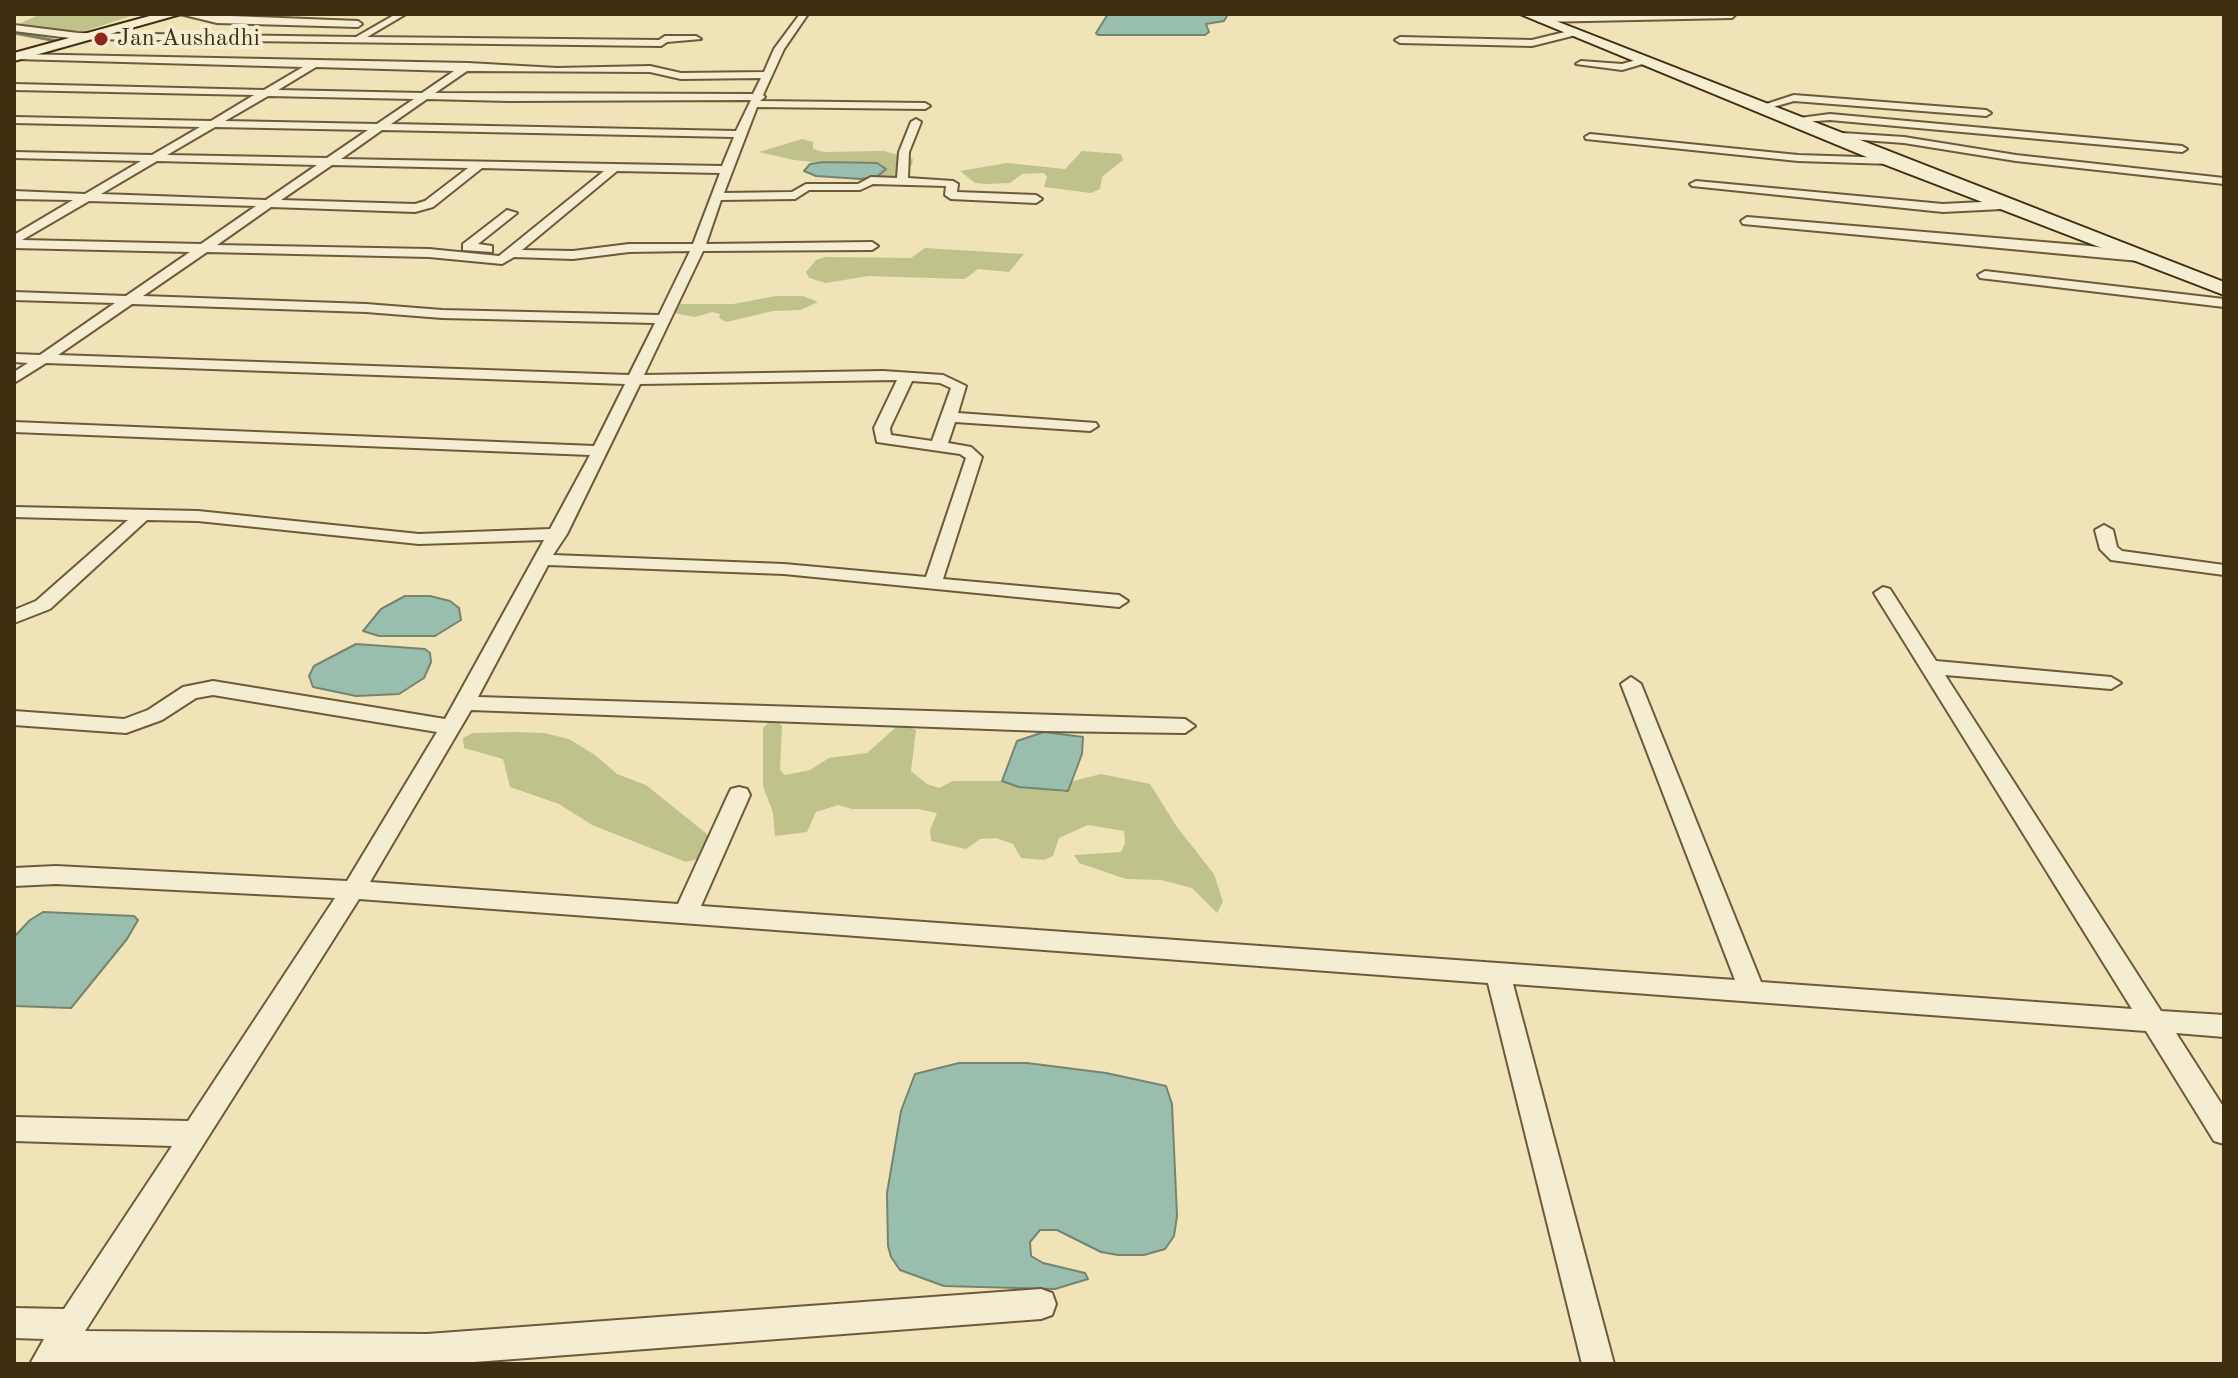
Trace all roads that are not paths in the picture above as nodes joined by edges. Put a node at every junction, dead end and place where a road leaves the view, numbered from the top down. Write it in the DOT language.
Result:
graph roads {
  1 [pos="150,14"];
  2 [pos="173,14"];
  3 [pos="402,14"];
  4 [pos="804,14"];
  5 [pos="187,15"];
  6 [pos="1732,15"];
  7 [pos="1532,17"];
  8 [pos="125,25"];
  9 [pos="382,25"];
  10 [pos="14,28"];
  11 [pos="1573,33"];
  12 [pos="77,38"];
  13 [pos="360,38"];
  14 [pos="696,39"];
  15 [pos="506,40"];
  16 [pos="1404,40"];
  17 [pos="27,52"];
  18 [pos="1643,61"];
  19 [pos="317,63"];
  20 [pos="1581,64"];
  21 [pos="466,67"];
  22 [pos="768,75"];
  23 [pos="14,87"];
  24 [pos="267,92"];
  25 [pos="423,96"];
  26 [pos="758,100"];
  27 [pos="925,106"];
  28 [pos="1759,108"];
  29 [pos="1986,113"];
  30 [pos="14,120"];
  31 [pos="1789,120"];
  32 [pos="916,122"];
  33 [pos="212,124"];
  34 [pos="379,128"];
  35 [pos="740,134"];
  36 [pos="1826,135"];
  37 [pos="1590,137"];
  38 [pos="2182,149"];
  39 [pos="14,155"];
  40 [pos="154,158"];
  41 [pos="1892,161"];
  42 [pos="328,164"];
  43 [pos="2209,164"];
  44 [pos="479,165"];
  45 [pos="614,168"];
  46 [pos="728,170"];
  47 [pos="902,181"];
  48 [pos="2224,181"];
  49 [pos="1696,184"];
  50 [pos="14,195"];
  51 [pos="88,197"];
  52 [pos="719,197"];
  53 [pos="1036,199"];
  54 [pos="269,204"];
  55 [pos="2002,205"];
  56 [pos="511,213"];
  57 [pos="1747,221"];
  58 [pos="14,242"];
  59 [pos="872,246"];
  60 [pos="698,248"];
  61 [pos="203,250"];
  62 [pos="514,252"];
  63 [pos="2139,257"];
  64 [pos="1985,275"];
  65 [pos="2224,289"];
  66 [pos="14,296"];
  67 [pos="129,300"];
  68 [pos="2224,303"];
  69 [pos="663,319"];
  70 [pos="14,358"];
  71 [pos="43,359"];
  72 [pos="907,376"];
  73 [pos="14,379"];
  74 [pos="634,380"];
  75 [pos="948,417"];
  76 [pos="1090,426"];
  77 [pos="14,427"];
  78 [pos="939,445"];
  79 [pos="600,451"];
  80 [pos="14,512"];
  81 [pos="144,514"];
  82 [pos="2104,530"];
  83 [pos="558,534"];
  84 [pos="544,560"];
  85 [pos="2224,570"];
  86 [pos="933,582"];
  87 [pos="1883,593"];
  88 [pos="1119,601"];
  89 [pos="14,617"];
  90 [pos="1928,667"];
  91 [pos="2111,683"];
  92 [pos="1631,684"];
  93 [pos="465,703"];
  94 [pos="14,718"];
  95 [pos="1185,726"];
  96 [pos="451,727"];
  97 [pos="739,795"];
  98 [pos="14,877"];
  99 [pos="353,890"];
  100 [pos="685,916"];
  101 [pos="1498,973"];
  102 [pos="1752,992"];
  103 [pos="2156,1021"];
  104 [pos="2224,1026"];
  105 [pos="14,1129"];
  106 [pos="2224,1132"];
  107 [pos="195,1134"];
  108 [pos="1041,1304"];
  109 [pos="14,1323"];
  110 [pos="58,1345"];
  111 [pos="1598,1364"];
  1 -- 8 [label="street"];
  2 -- 8 [label="street"];
  3 -- 9 [label="street"];
  4 -- 22 [label="street"];
  5 -- 9 [label="street"];
  6 -- 7 [label="street"];
  7 -- 11 [label="street"];
  8 -- 12 [label="street"];
  9 -- 13 [label="street"];
  10 -- 12 [label="street"];
  11 -- 16 [label="street"];
  11 -- 18 [label="street"];
  12 -- 13 [label="street"];
  12 -- 17 [label="street"];
  13 -- 15 [label="street"];
  13 -- 19 [label="street"];
  14 -- 15 [label="street"];
  15 -- 21 [label="street"];
  17 -- 19 [label="street"];
  18 -- 20 [label="street"];
  18 -- 28 [label="street"];
  19 -- 21 [label="street"];
  19 -- 24 [label="street"];
  21 -- 22 [label="street"];
  21 -- 25 [label="street"];
  22 -- 26 [label="street"];
  23 -- 24 [label="street"];
  24 -- 25 [label="street"];
  24 -- 33 [label="street"];
  25 -- 26 [label="street"];
  25 -- 34 [label="street"];
  26 -- 27 [label="street"];
  26 -- 35 [label="street"];
  28 -- 29 [label="street"];
  28 -- 31 [label="street"];
  30 -- 33 [label="street"];
  31 -- 36 [label="street"];
  31 -- 38 [label="street"];
  32 -- 47 [label="street"];
  33 -- 34 [label="street"];
  33 -- 40 [label="street"];
  34 -- 35 [label="street"];
  34 -- 42 [label="street"];
  35 -- 46 [label="street"];
  36 -- 41 [label="street"];
  36 -- 48 [label="street"];
  37 -- 41 [label="street"];
  39 -- 40 [label="street"];
  40 -- 42 [label="street"];
  40 -- 51 [label="street"];
  41 -- 55 [label="street"];
  42 -- 44 [label="street"];
  42 -- 54 [label="street"];
  43 -- 48 [label="street"];
  44 -- 45 [label="street"];
  44 -- 54 [label="street"];
  45 -- 46 [label="street"];
  45 -- 62 [label="street"];
  46 -- 52 [label="street"];
  47 -- 52 [label="street"];
  47 -- 53 [label="street"];
  49 -- 55 [label="street"];
  50 -- 51 [label="street"];
  51 -- 54 [label="street"];
  51 -- 58 [label="street"];
  52 -- 60 [label="street"];
  54 -- 61 [label="street"];
  55 -- 63 [label="street"];
  56 -- 62 [label="street"];
  57 -- 63 [label="street"];
  58 -- 61 [label="street"];
  59 -- 60 [label="street"];
  60 -- 62 [label="street"];
  60 -- 69 [label="street"];
  61 -- 62 [label="street"];
  61 -- 67 [label="street"];
  63 -- 65 [label="street"];
  64 -- 68 [label="street"];
  66 -- 67 [label="street"];
  67 -- 69 [label="street"];
  67 -- 71 [label="street"];
  69 -- 74 [label="street"];
  70 -- 71 [label="street"];
  71 -- 73 [label="street"];
  71 -- 74 [label="street"];
  72 -- 74 [label="street"];
  72 -- 75 [label="street"];
  72 -- 78 [label="street"];
  74 -- 79 [label="street"];
  75 -- 76 [label="street"];
  75 -- 78 [label="street"];
  77 -- 79 [label="street"];
  78 -- 86 [label="street"];
  79 -- 83 [label="street"];
  80 -- 81 [label="street"];
  81 -- 83 [label="street"];
  81 -- 89 [label="street"];
  82 -- 85 [label="street"];
  83 -- 84 [label="street"];
  84 -- 86 [label="street"];
  84 -- 93 [label="street"];
  86 -- 88 [label="street"];
  87 -- 90 [label="street"];
  90 -- 91 [label="street"];
  90 -- 103 [label="street"];
  92 -- 102 [label="street"];
  93 -- 95 [label="street"];
  93 -- 96 [label="street"];
  94 -- 96 [label="street"];
  96 -- 99 [label="street"];
  97 -- 100 [label="street"];
  98 -- 99 [label="street"];
  99 -- 100 [label="street"];
  99 -- 107 [label="street"];
  100 -- 101 [label="street"];
  101 -- 102 [label="street"];
  101 -- 111 [label="street"];
  102 -- 103 [label="street"];
  103 -- 104 [label="street"];
  103 -- 106 [label="street"];
  105 -- 107 [label="street"];
  107 -- 110 [label="street"];
  108 -- 110 [label="street"];
  109 -- 110 [label="street"];
}
